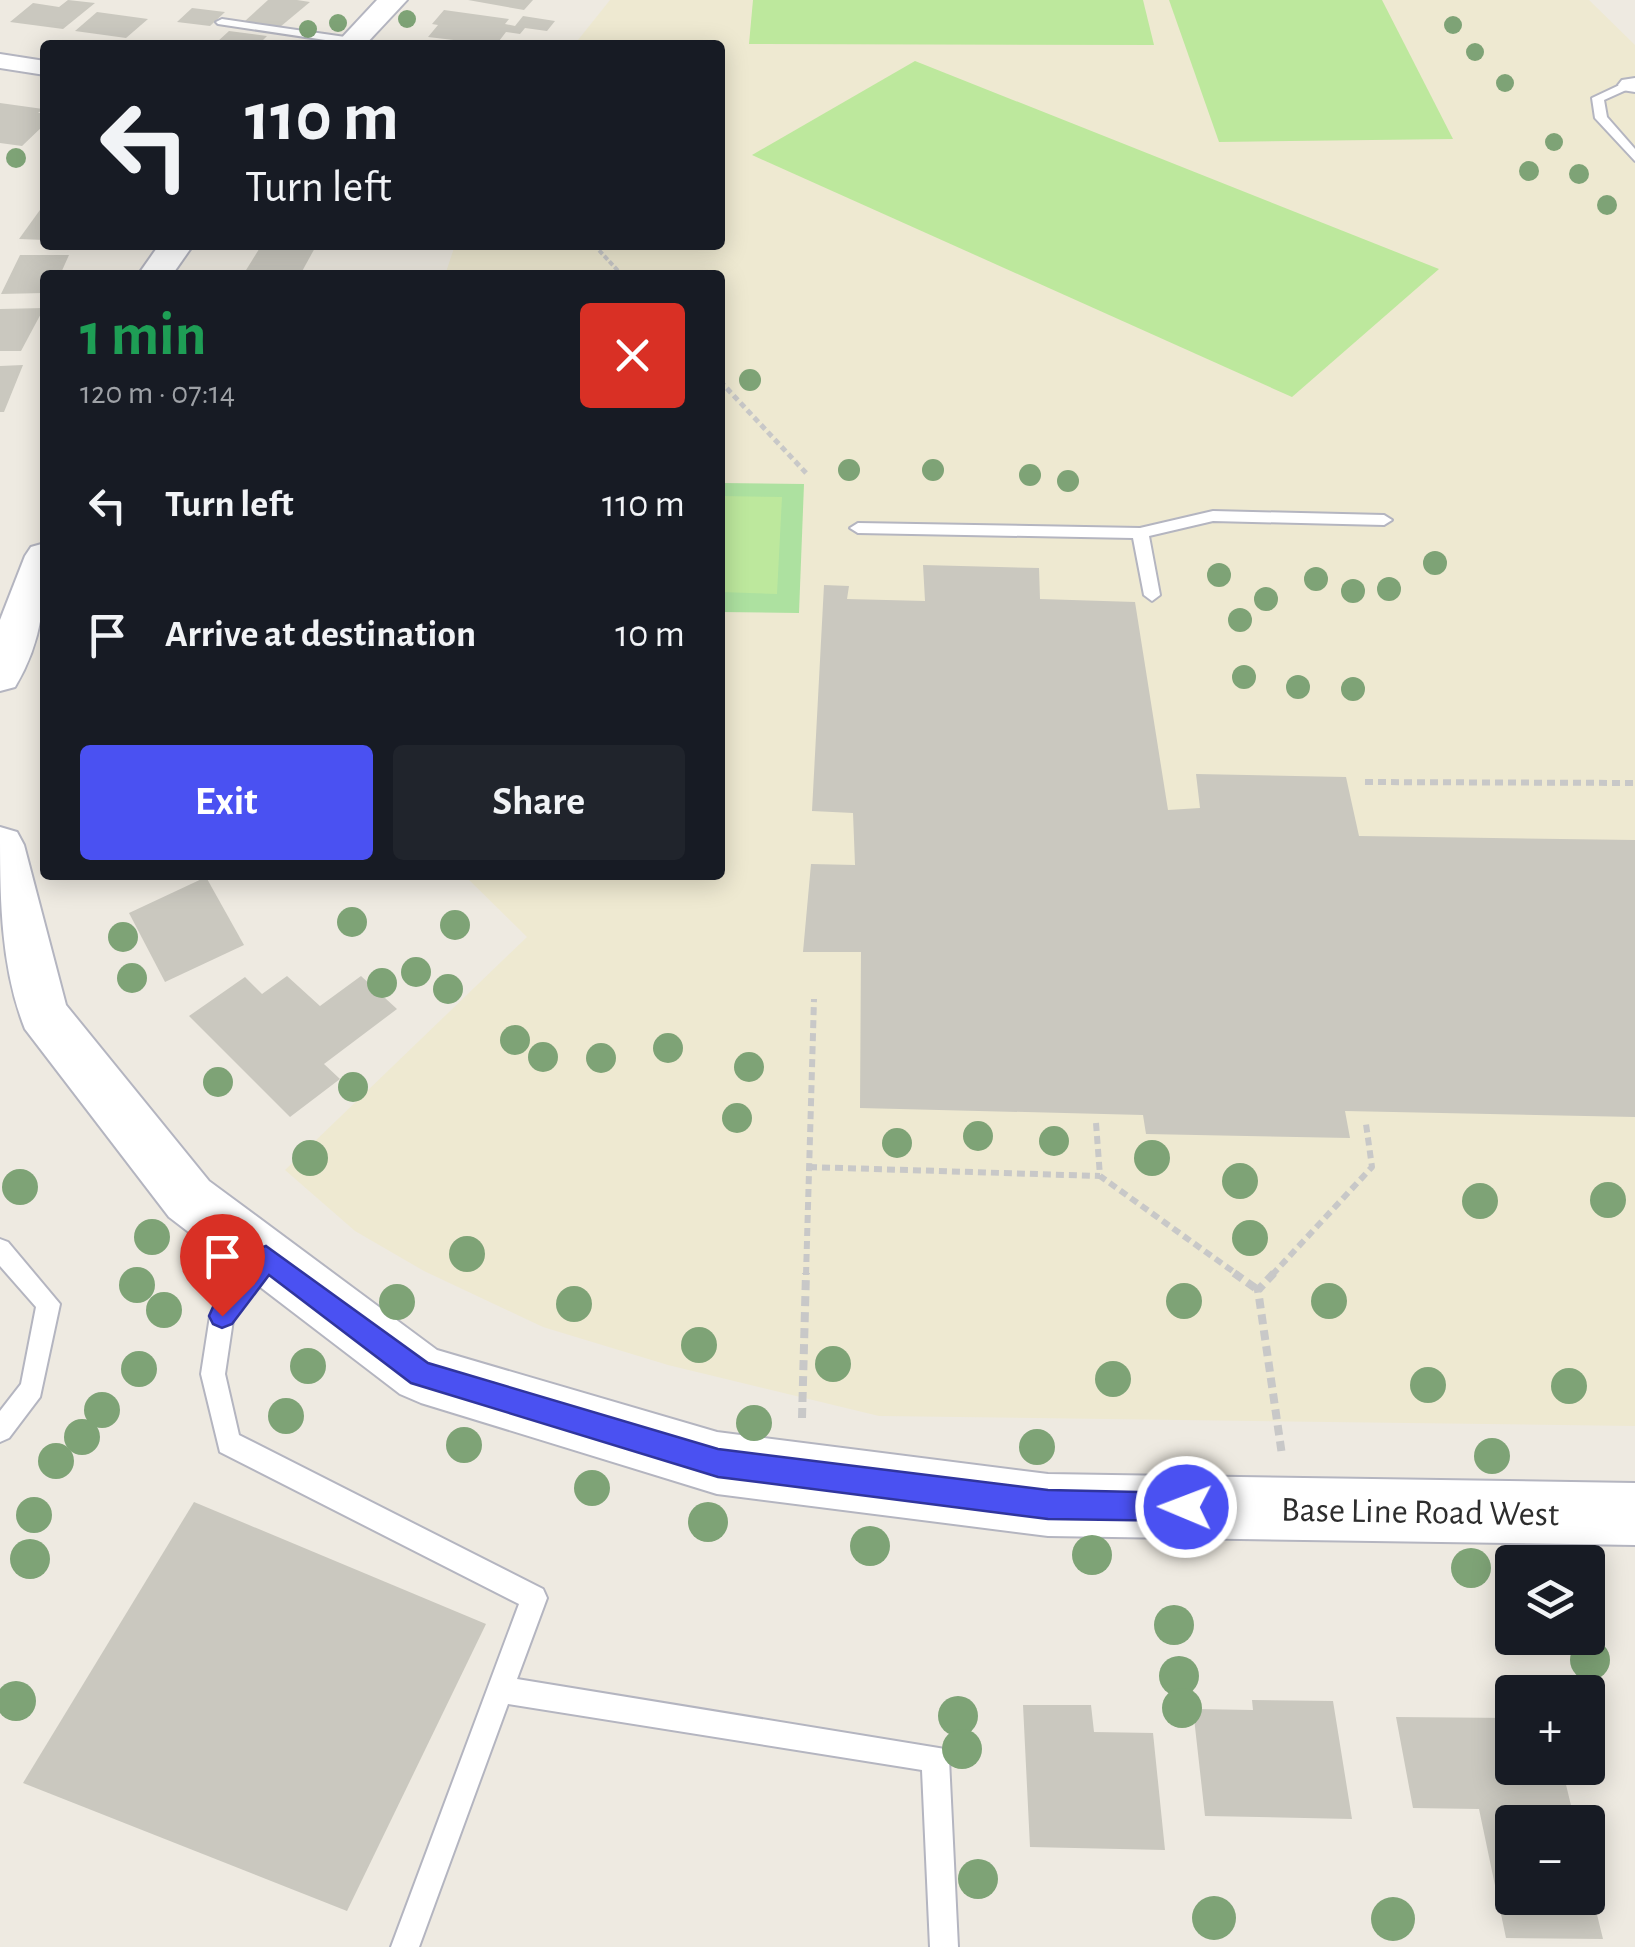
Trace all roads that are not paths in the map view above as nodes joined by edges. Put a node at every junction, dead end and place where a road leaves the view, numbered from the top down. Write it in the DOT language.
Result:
graph roads {
  1 [pos="393,0"];
  2 [pos="222,22"];
  3 [pos="332,40"];
  4 [pos="353,40"];
  5 [pos="0,62"];
  6 [pos="40,67"];
  7 [pos="1632,85"];
  8 [pos="1635,156"];
  9 [pos="1384,520"];
  10 [pos="858,528"];
  11 [pos="1140,532"];
  12 [pos="40,569"];
  13 [pos="1152,594"];
  14 [pos="0,676"];
  15 [pos="0,845"];
  16 [pos="0,1249"];
  17 [pos="266,1258"];
  18 [pos="0,1430"];
  19 [pos="1633,1520"];
  20 [pos="502,1690"];
  21 [pos="404,1947"];
  22 [pos="944,1947"];
  1 -- 4 [label="street"];
  2 -- 3 [label="lane"];
  5 -- 6 [label="street"];
  7 -- 8 [label="lane"];
  9 -- 11 [label="lane"];
  10 -- 11 [label="lane"];
  11 -- 13 [label="lane"];
  12 -- 14 [label="street"];
  15 -- 17 [label="street, Base Line Road West"];
  16 -- 18 [label="lane"];
  17 -- 19 [label="street, Base Line Road West"];
  17 -- 20 [label="lane"];
  20 -- 21 [label="lane"];
  20 -- 22 [label="lane"];
}
